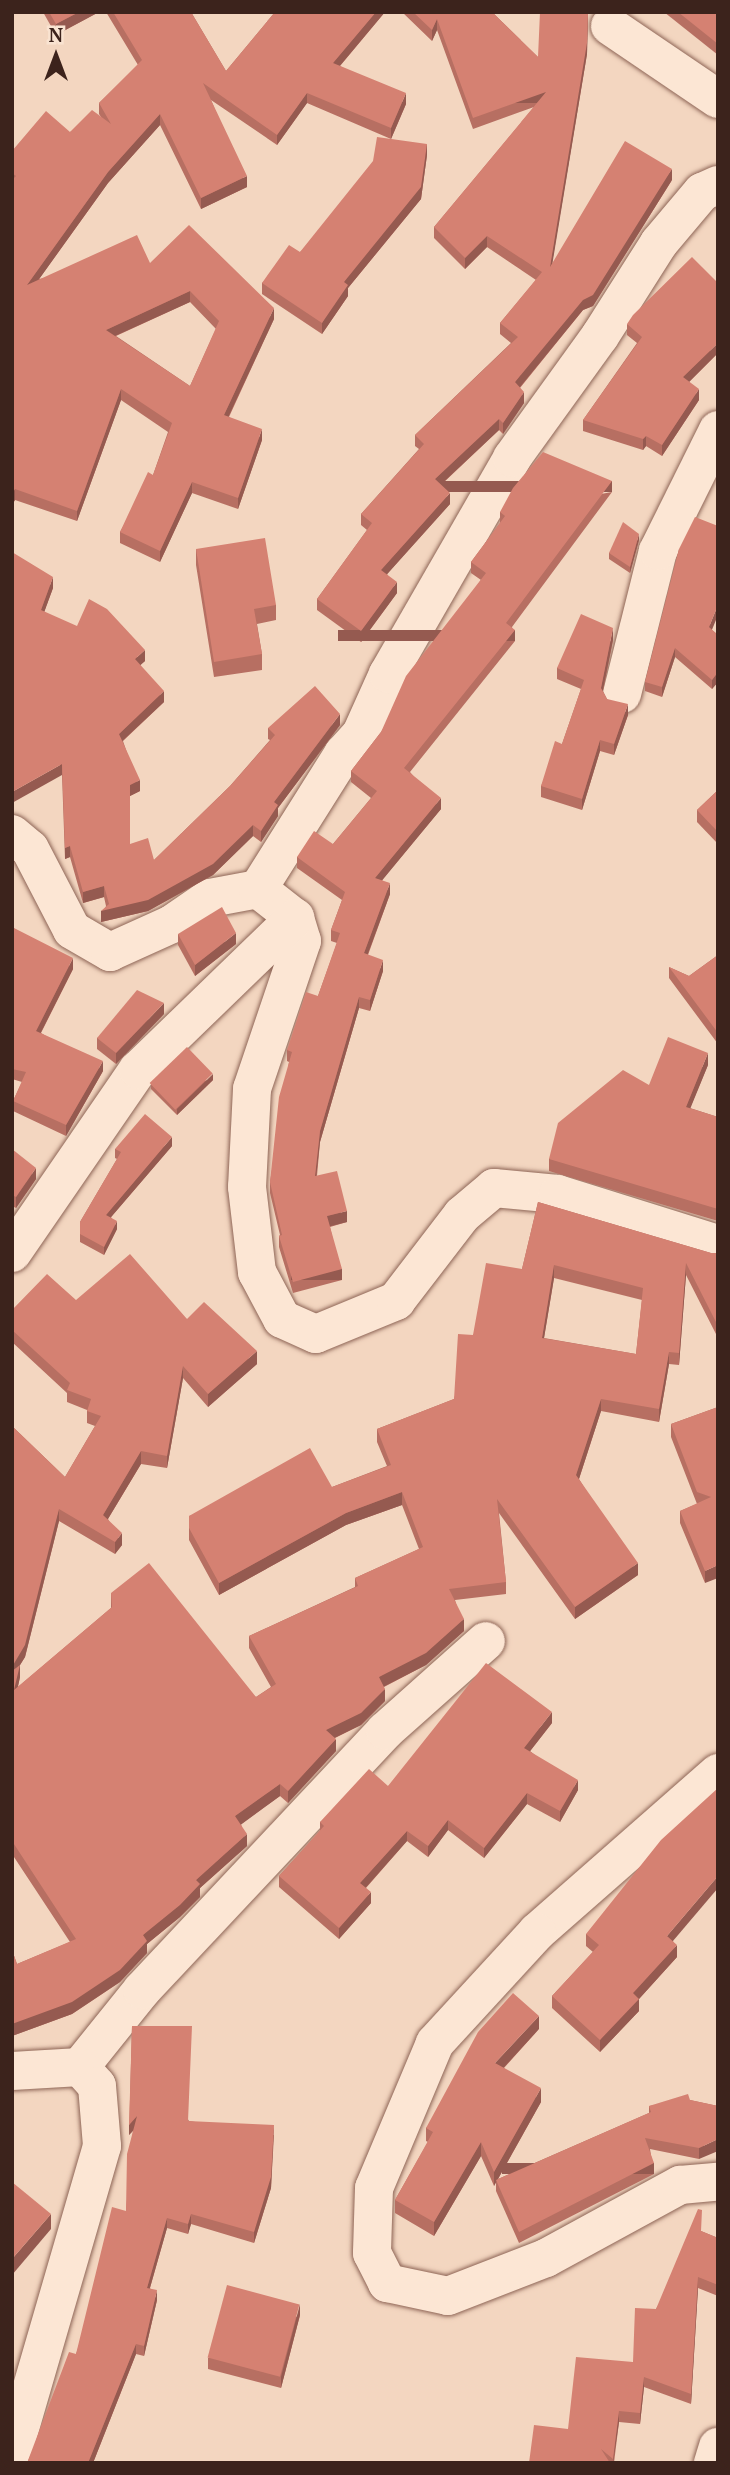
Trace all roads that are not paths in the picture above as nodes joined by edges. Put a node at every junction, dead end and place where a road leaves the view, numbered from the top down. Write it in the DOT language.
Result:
graph roads {
  1 [pos="610,26"];
  2 [pos="718,99"];
  3 [pos="718,185"];
  4 [pos="718,430"];
  5 [pos="622,694"];
  6 [pos="12,835"];
  7 [pos="258,889"];
  8 [pos="295,918"];
  9 [pos="718,1244"];
  10 [pos="12,1253"];
  11 [pos="486,1641"];
  12 [pos="718,1773"];
  13 [pos="80,2067"];
  14 [pos="12,2071"];
  15 [pos="718,2182"];
  16 [pos="718,2447"];
  17 [pos="12,2456"];
  18 [pos="713,2463"];
  1 -- 2 [label="street"];
  3 -- 7 [label="street"];
  4 -- 5 [label="street"];
  6 -- 7 [label="street"];
  7 -- 8 [label="street"];
  8 -- 9 [label="street"];
  8 -- 10 [label="street"];
  11 -- 13 [label="street"];
  12 -- 15 [label="street"];
  13 -- 14 [label="street"];
  13 -- 17 [label="street"];
  16 -- 18 [label="street"];
}
